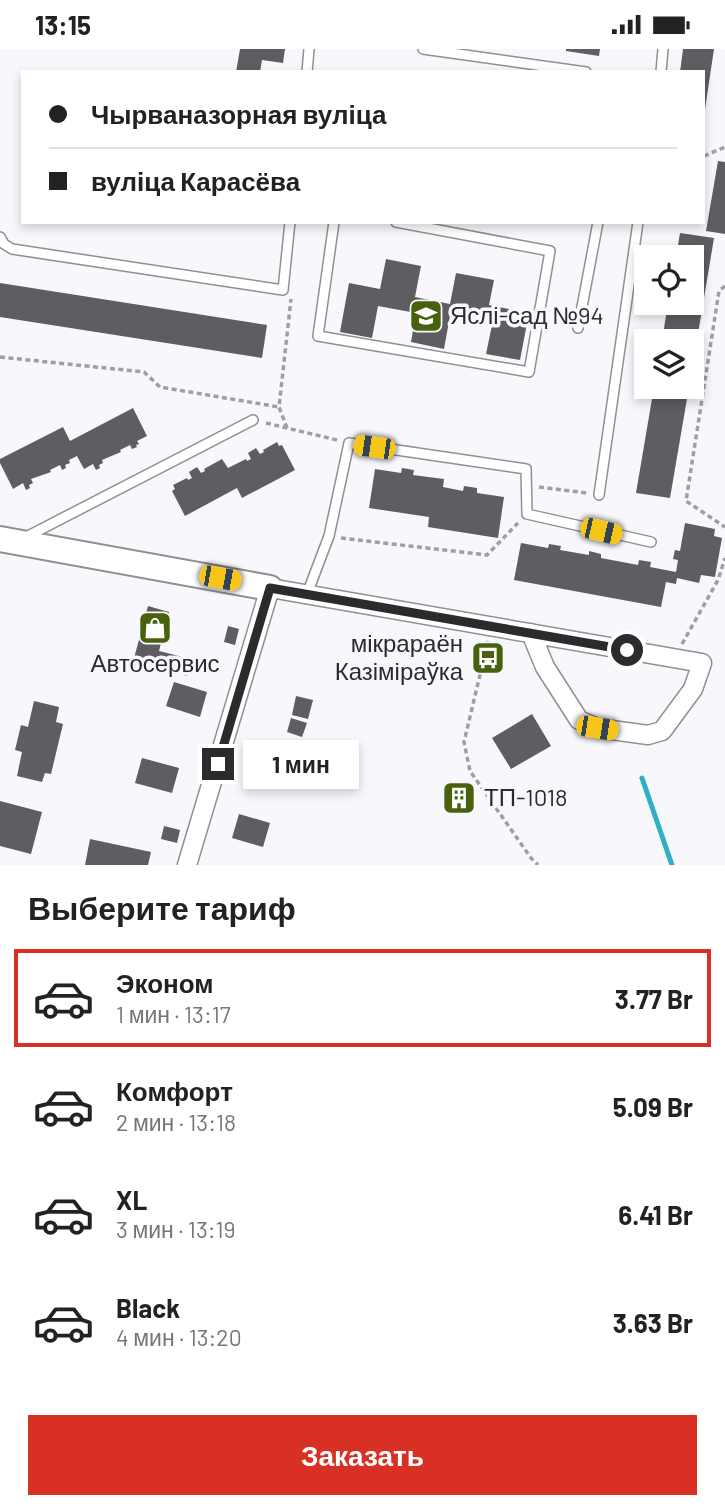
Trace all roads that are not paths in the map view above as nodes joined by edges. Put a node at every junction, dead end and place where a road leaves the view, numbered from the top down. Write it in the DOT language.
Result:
graph roads {
  1 [pos="309,49"];
  2 [pos="423,49"];
  3 [pos="663,49"];
  4 [pos="307,70"];
  5 [pos="572,70"];
  6 [pos="661,70"];
  7 [pos="290,224"];
  8 [pos="334,224"];
  9 [pos="407,224"];
  10 [pos="598,224"];
  11 [pos="638,224"];
  12 [pos="0,237"];
  13 [pos="578,328"];
  14 [pos="253,420"];
  15 [pos="599,495"];
  16 [pos="9,540"];
  17 [pos="651,542"];
  18 [pos="270,588"];
  19 [pos="307,594"];
  20 [pos="531,633"];
  21 [pos="187,865"];
  1 -- 4 [label="lane"];
  2 -- 5 [label="lane"];
  3 -- 6 [label="lane"];
  7 -- 12 [label="lane"];
  8 -- 9 [label="lane"];
  10 -- 13 [label="lane"];
  11 -- 15 [label="lane"];
  14 -- 16 [label="lane"];
  16 -- 18 [label="street"];
  17 -- 19 [label="lane"];
  18 -- 19 [label="street"];
  18 -- 21 [label="street"];
  19 -- 20 [label="street"];
  20 -- 20 [label="street"];
}
